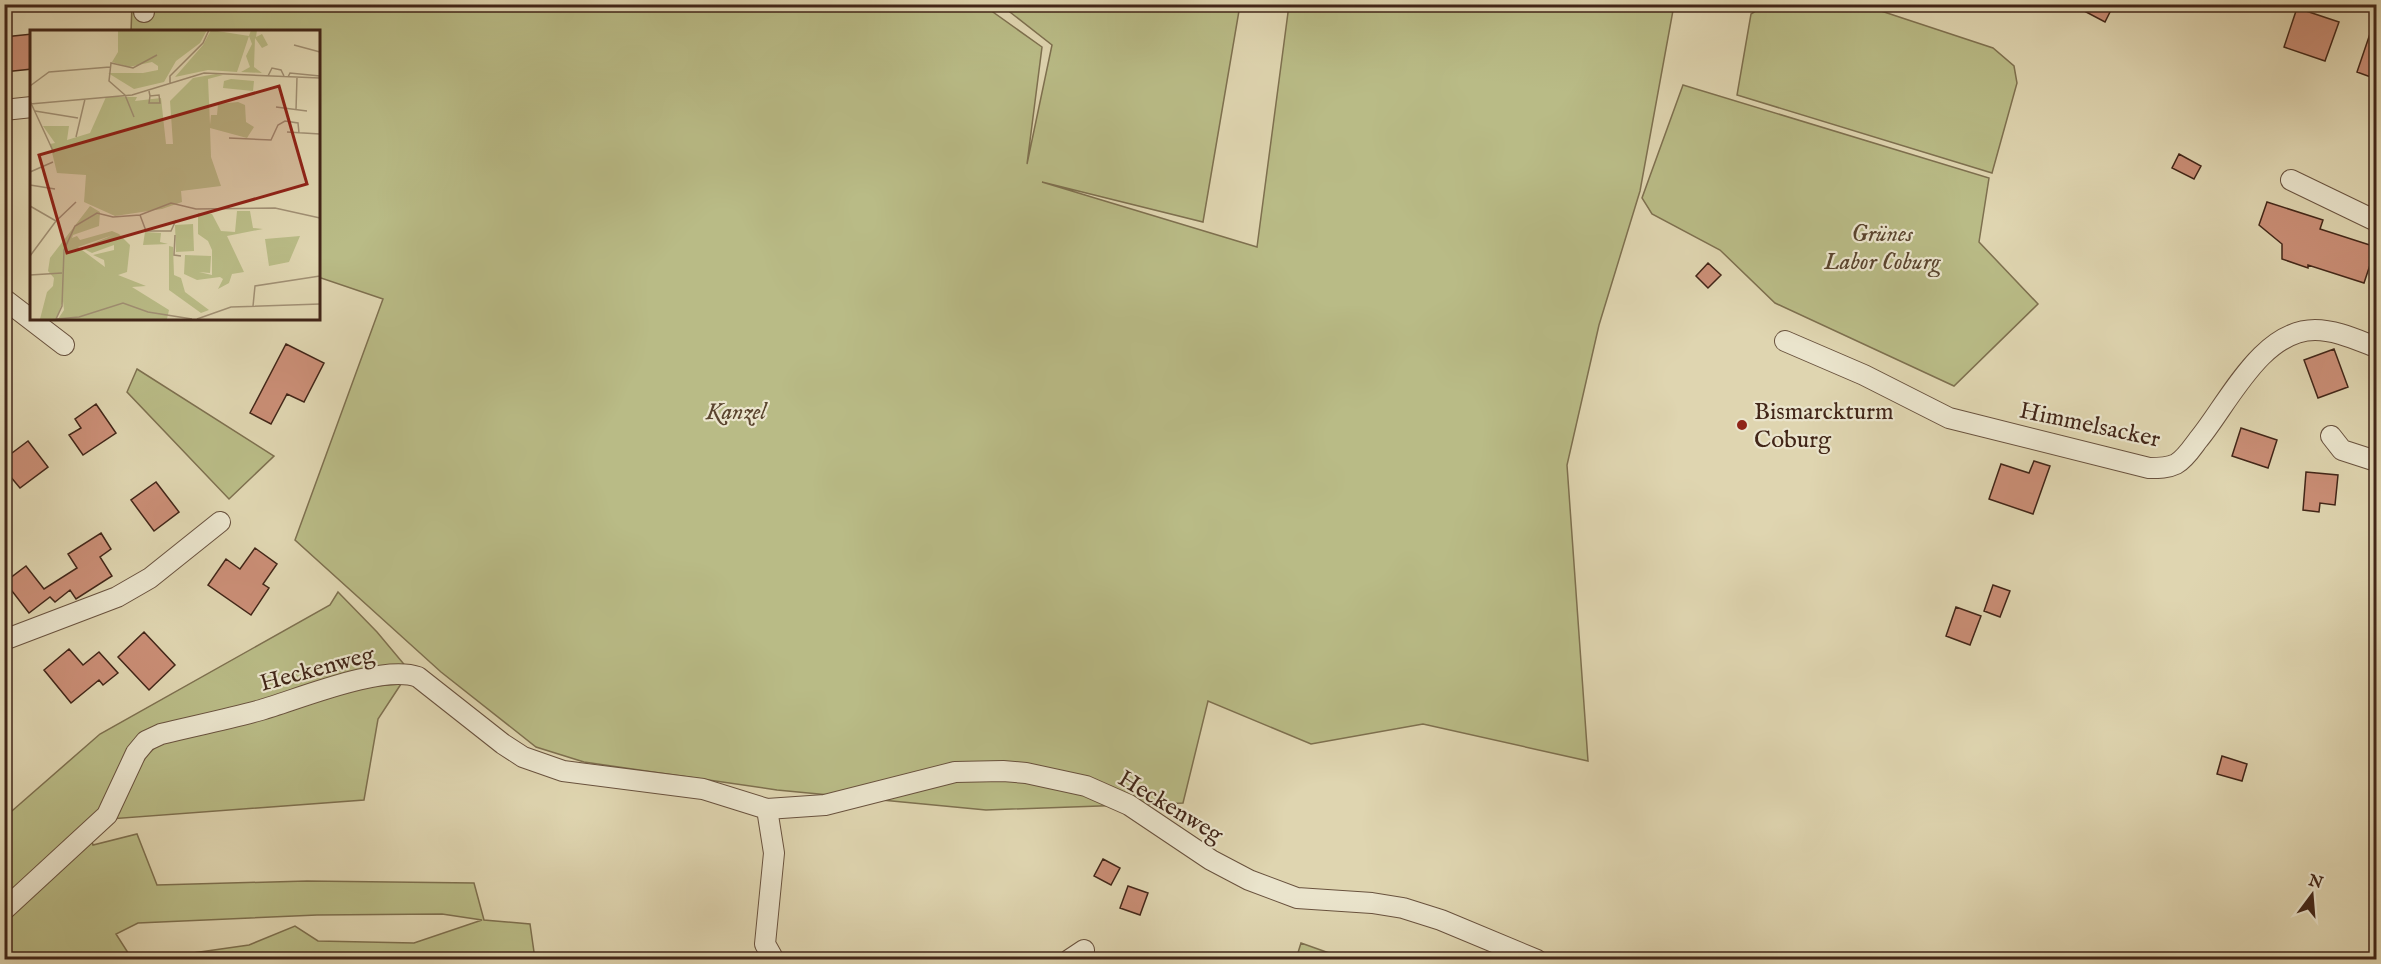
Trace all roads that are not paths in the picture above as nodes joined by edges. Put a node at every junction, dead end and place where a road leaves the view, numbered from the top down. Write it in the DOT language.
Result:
graph roads {
  1 [pos="30,107"];
  2 [pos="4,110"];
  3 [pos="2291,180"];
  4 [pos="2376,221"];
  5 [pos="4,299"];
  6 [pos="30,319"];
  7 [pos="31,320"];
  8 [pos="1785,341"];
  9 [pos="64,345"];
  10 [pos="2376,347"];
  11 [pos="2331,436"];
  12 [pos="2376,461"];
  13 [pos="220,522"];
  14 [pos="4,640"];
  15 [pos="767,809"];
  16 [pos="4,910"];
  17 [pos="774,960"];
  18 [pos="1537,960"];
  1 -- 2 [label="street"];
  3 -- 4 [label="street"];
  5 -- 6 [label="street"];
  7 -- 9 [label="street"];
  8 -- 10 [label="street, Himmelsacker"];
  11 -- 12 [label="street"];
  13 -- 14 [label="street"];
  15 -- 16 [label="street, Heckenweg"];
  15 -- 17 [label="street"];
  15 -- 18 [label="street, Heckenweg"];
}
